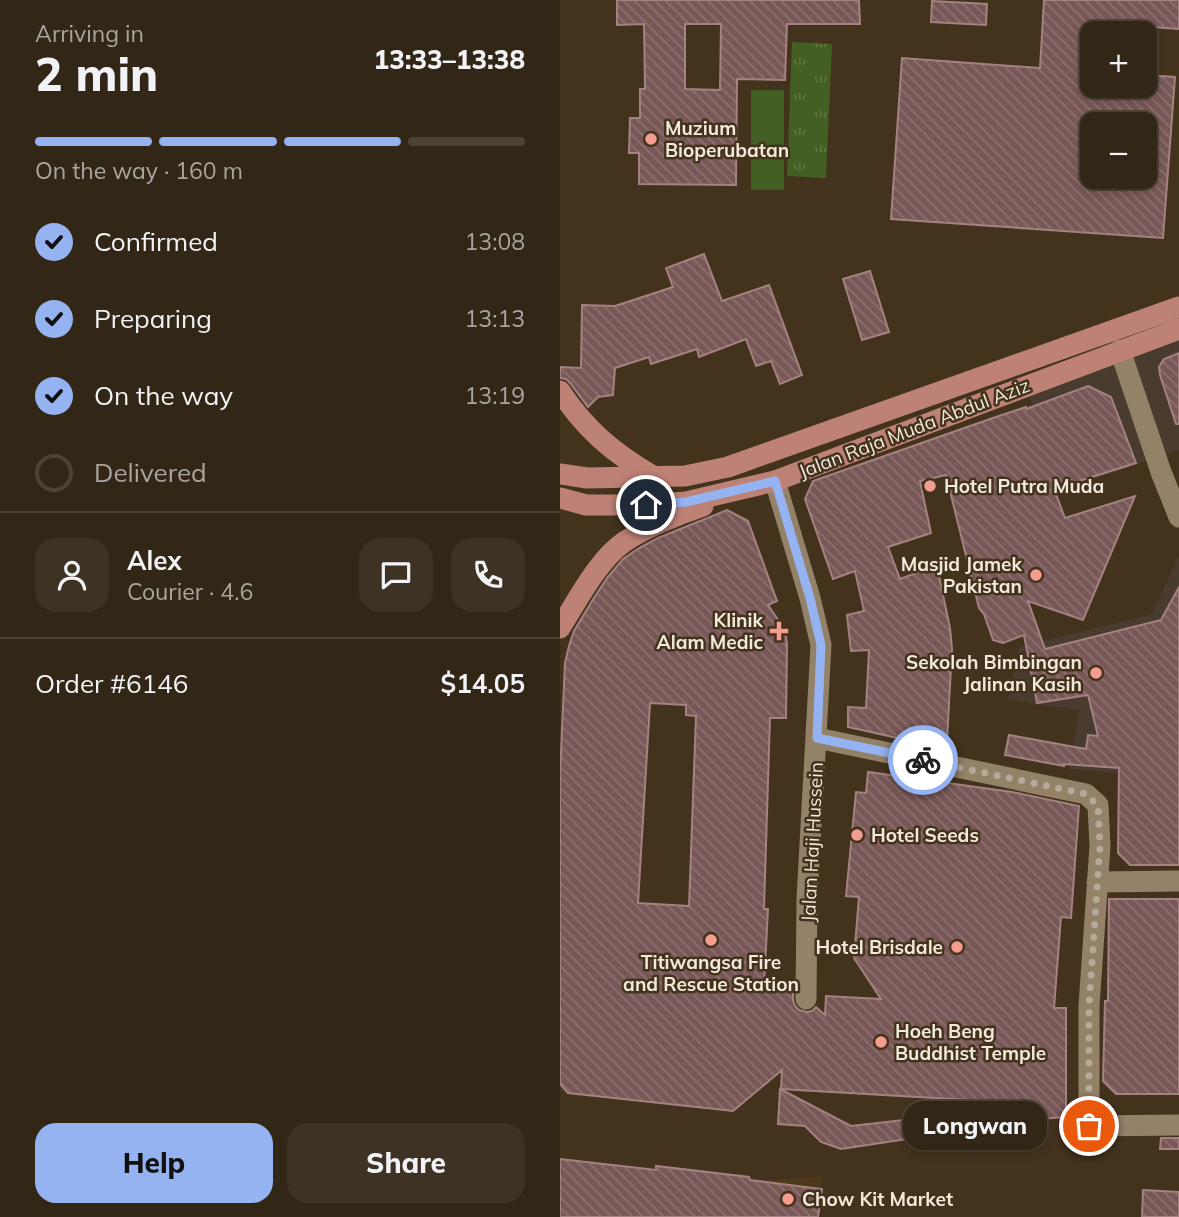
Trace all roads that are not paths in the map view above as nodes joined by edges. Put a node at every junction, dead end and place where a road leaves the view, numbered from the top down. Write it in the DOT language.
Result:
graph roads {
  1 [pos="1179,307"];
  2 [pos="1179,329"];
  3 [pos="1120,350"];
  4 [pos="560,391"];
  5 [pos="560,474"];
  6 [pos="653,476"];
  7 [pos="775,481"];
  8 [pos="560,498"];
  9 [pos="1179,517"];
  10 [pos="560,628"];
  11 [pos="817,738"];
  12 [pos="1179,881"];
  13 [pos="1097,882"];
  14 [pos="806,999"];
  15 [pos="1179,1125"];
  1 -- 6 [label="main road, Jalan Raja Muda Abdul Aziz"];
  2 -- 3 [label="main road, Jalan Raja Muda Abdul Aziz"];
  3 -- 7 [label="main road, Jalan Raja Muda Abdul Aziz"];
  3 -- 9 [label="street"];
  4 -- 6 [label="main road"];
  5 -- 6 [label="main road, Jalan Raja Muda Abdul Aziz"];
  7 -- 8 [label="main road, Jalan Raja Muda Abdul Aziz"];
  7 -- 10 [label="main road"];
  7 -- 11 [label="street, Jalan Haji Hussein"];
  11 -- 13 [label="street"];
  11 -- 14 [label="street, Jalan Haji Hussein"];
  12 -- 13 [label="street"];
  13 -- 15 [label="street"];
}
